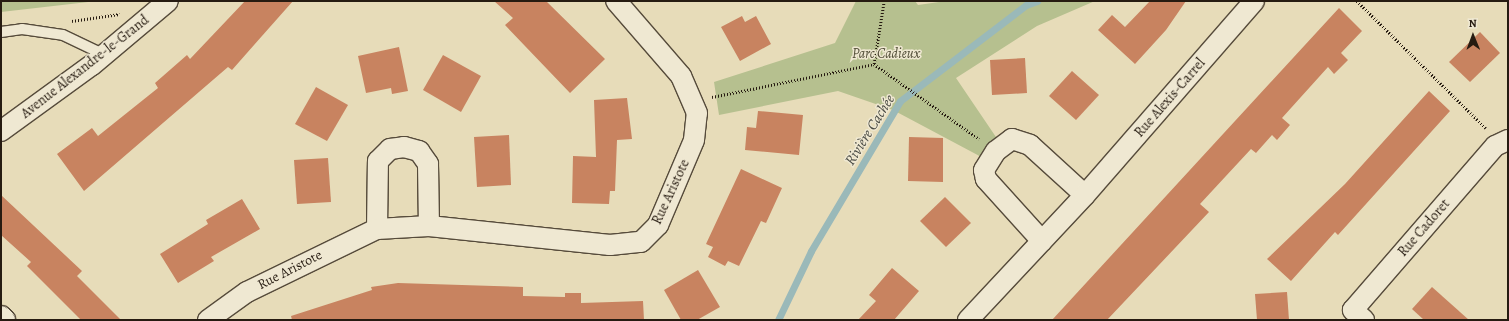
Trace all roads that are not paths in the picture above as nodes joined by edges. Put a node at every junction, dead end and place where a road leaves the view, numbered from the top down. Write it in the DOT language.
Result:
graph roads {
  1 [pos="168,1"];
  2 [pos="616,1"];
  3 [pos="1254,1"];
  4 [pos="1,32"];
  5 [pos="105,55"];
  6 [pos="1,132"];
  7 [pos="1505,142"];
  8 [pos="1085,195"];
  9 [pos="429,226"];
  10 [pos="377,229"];
  11 [pos="1042,241"];
  12 [pos="1,316"];
  13 [pos="5,320"];
  14 [pos="208,320"];
  15 [pos="968,320"];
  16 [pos="1364,320"];
  1 -- 5 [label="street, Avenue Alexandre-le-Grand"];
  2 -- 9 [label="street, Rue Aristote"];
  3 -- 8 [label="street, Rue Alexis-Carrel"];
  4 -- 5 [label="lane"];
  5 -- 6 [label="street, Avenue Alexandre-le-Grand"];
  7 -- 16 [label="street, Rue Cadoret"];
  8 -- 11 [label="street, Rue Alexis-Carrel"];
  8 -- 11 [label="street"];
  9 -- 10 [label="street, Rue Aristote"];
  9 -- 10 [label="street"];
  10 -- 14 [label="street, Rue Aristote"];
  11 -- 15 [label="street, Rue Alexis-Carrel"];
  12 -- 13 [label="street"];
}
